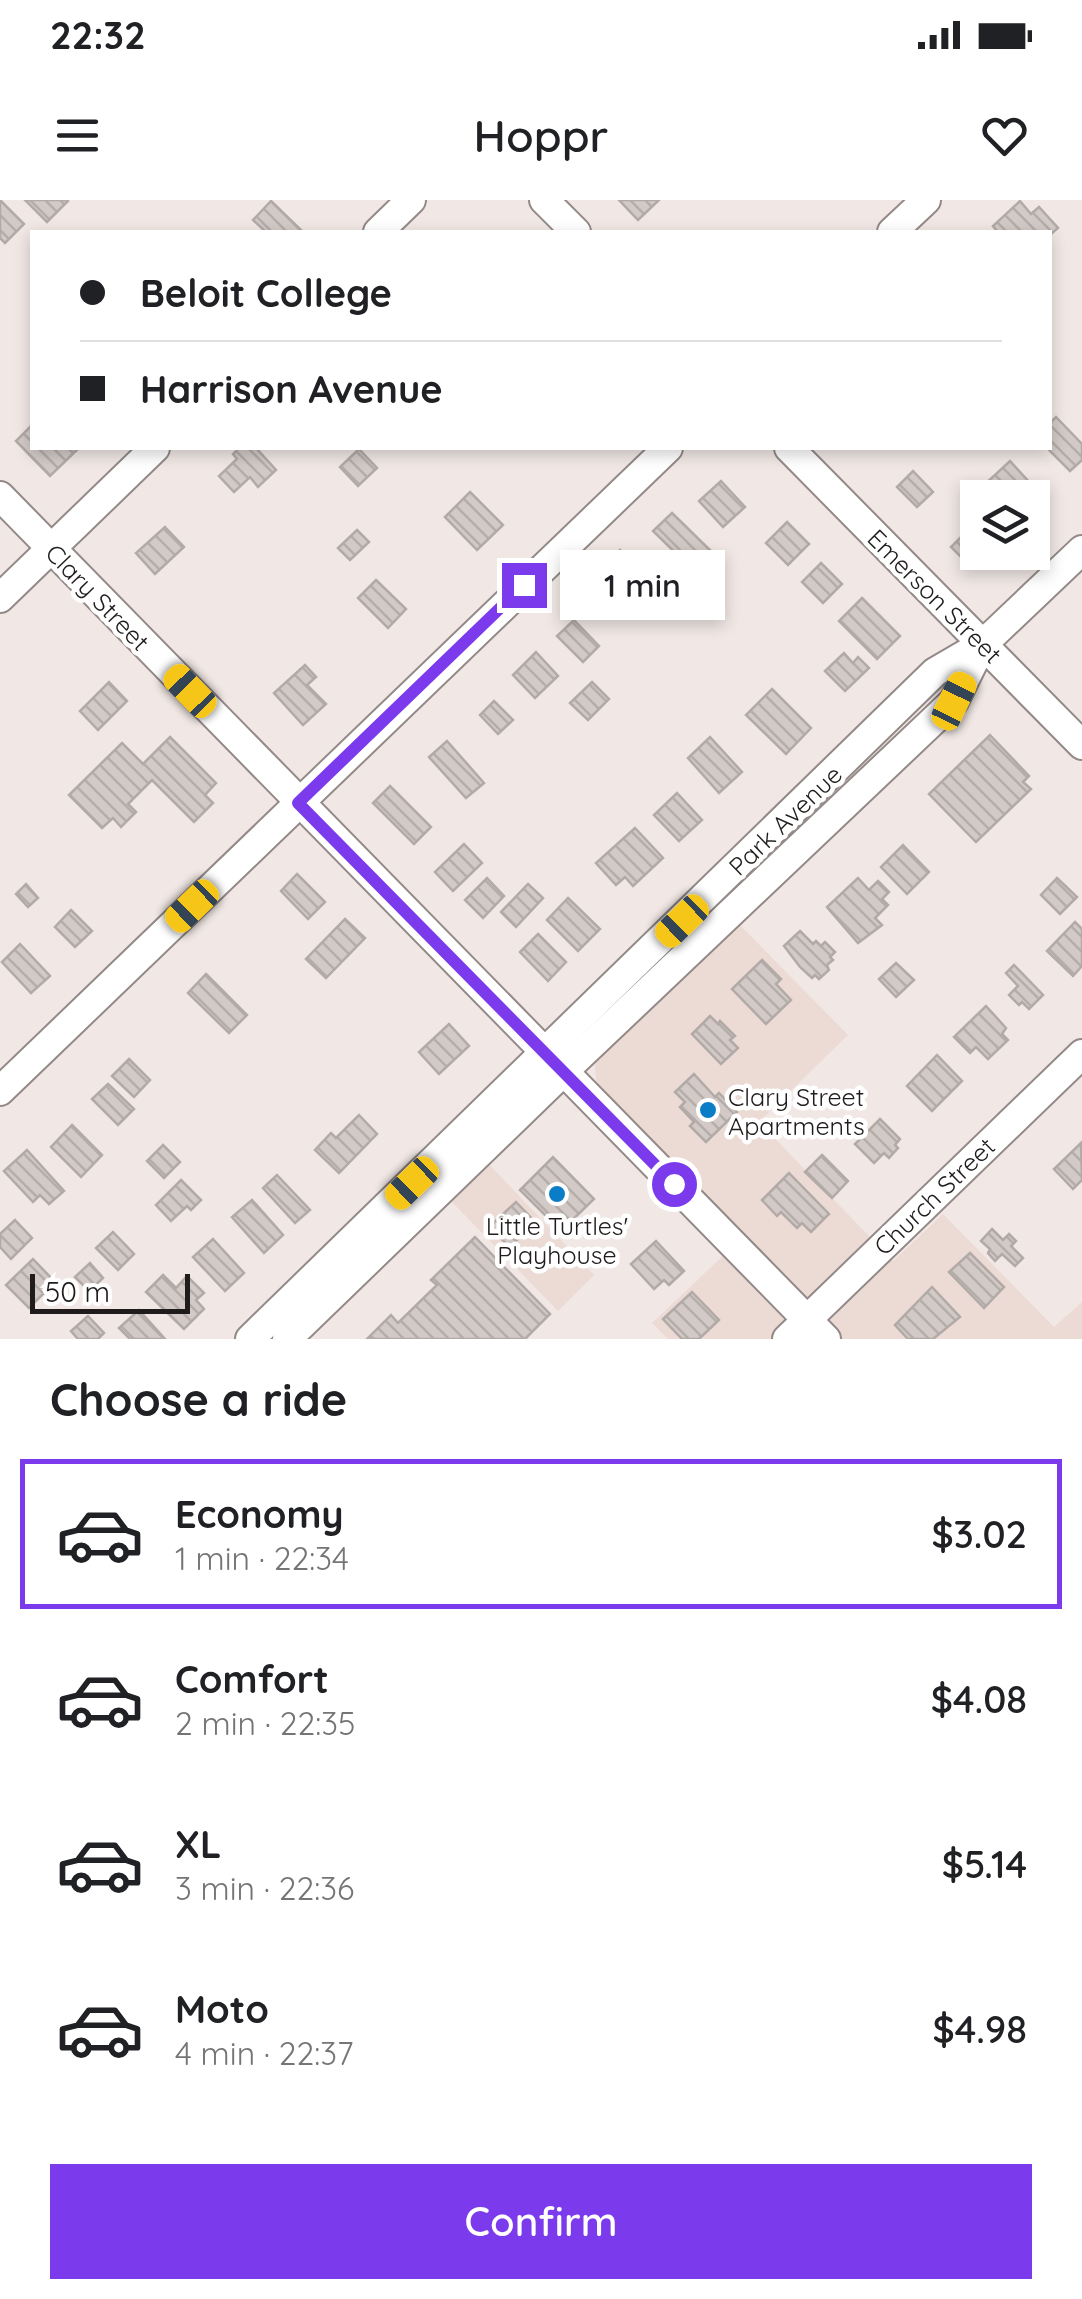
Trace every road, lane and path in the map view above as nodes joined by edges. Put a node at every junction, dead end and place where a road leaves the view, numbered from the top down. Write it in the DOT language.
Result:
graph roads {
  1 [pos="412,200"];
  2 [pos="544,200"];
  3 [pos="926,200"];
  4 [pos="380,230"];
  5 [pos="574,230"];
  6 [pos="894,230"];
  7 [pos="153,450"];
  8 [pos="666,450"];
  9 [pos="791,450"];
  10 [pos="0,496"];
  11 [pos="51,549"];
  12 [pos="1082,550"];
  13 [pos="0,598"];
  14 [pos="982,644"];
  15 [pos="1082,745"];
  16 [pos="298,803"];
  17 [pos="1082,1054"];
  18 [pos="555,1063"];
  19 [pos="0,1091"];
  20 [pos="807,1332"];
  21 [pos="250,1339"];
  22 [pos="288,1339"];
  1 -- 4 [label="street"];
  2 -- 5 [label="street"];
  3 -- 6 [label="street"];
  7 -- 11 [label="street"];
  8 -- 16 [label="street"];
  9 -- 14 [label="street, Emerson Street"];
  10 -- 11 [label="street, Clary Street"];
  11 -- 13 [label="street"];
  11 -- 16 [label="street, Clary Street"];
  12 -- 14 [label="street, Park Avenue"];
  14 -- 15 [label="street, Emerson Street"];
  14 -- 18 [label="street, Park Avenue"];
  16 -- 18 [label="street, Clary Street"];
  16 -- 19 [label="street"];
  17 -- 20 [label="street, Church Street"];
  18 -- 20 [label="street, Clary Street"];
  18 -- 21 [label="street, Park Avenue"];
  18 -- 22 [label="street, Park Avenue"];
}
